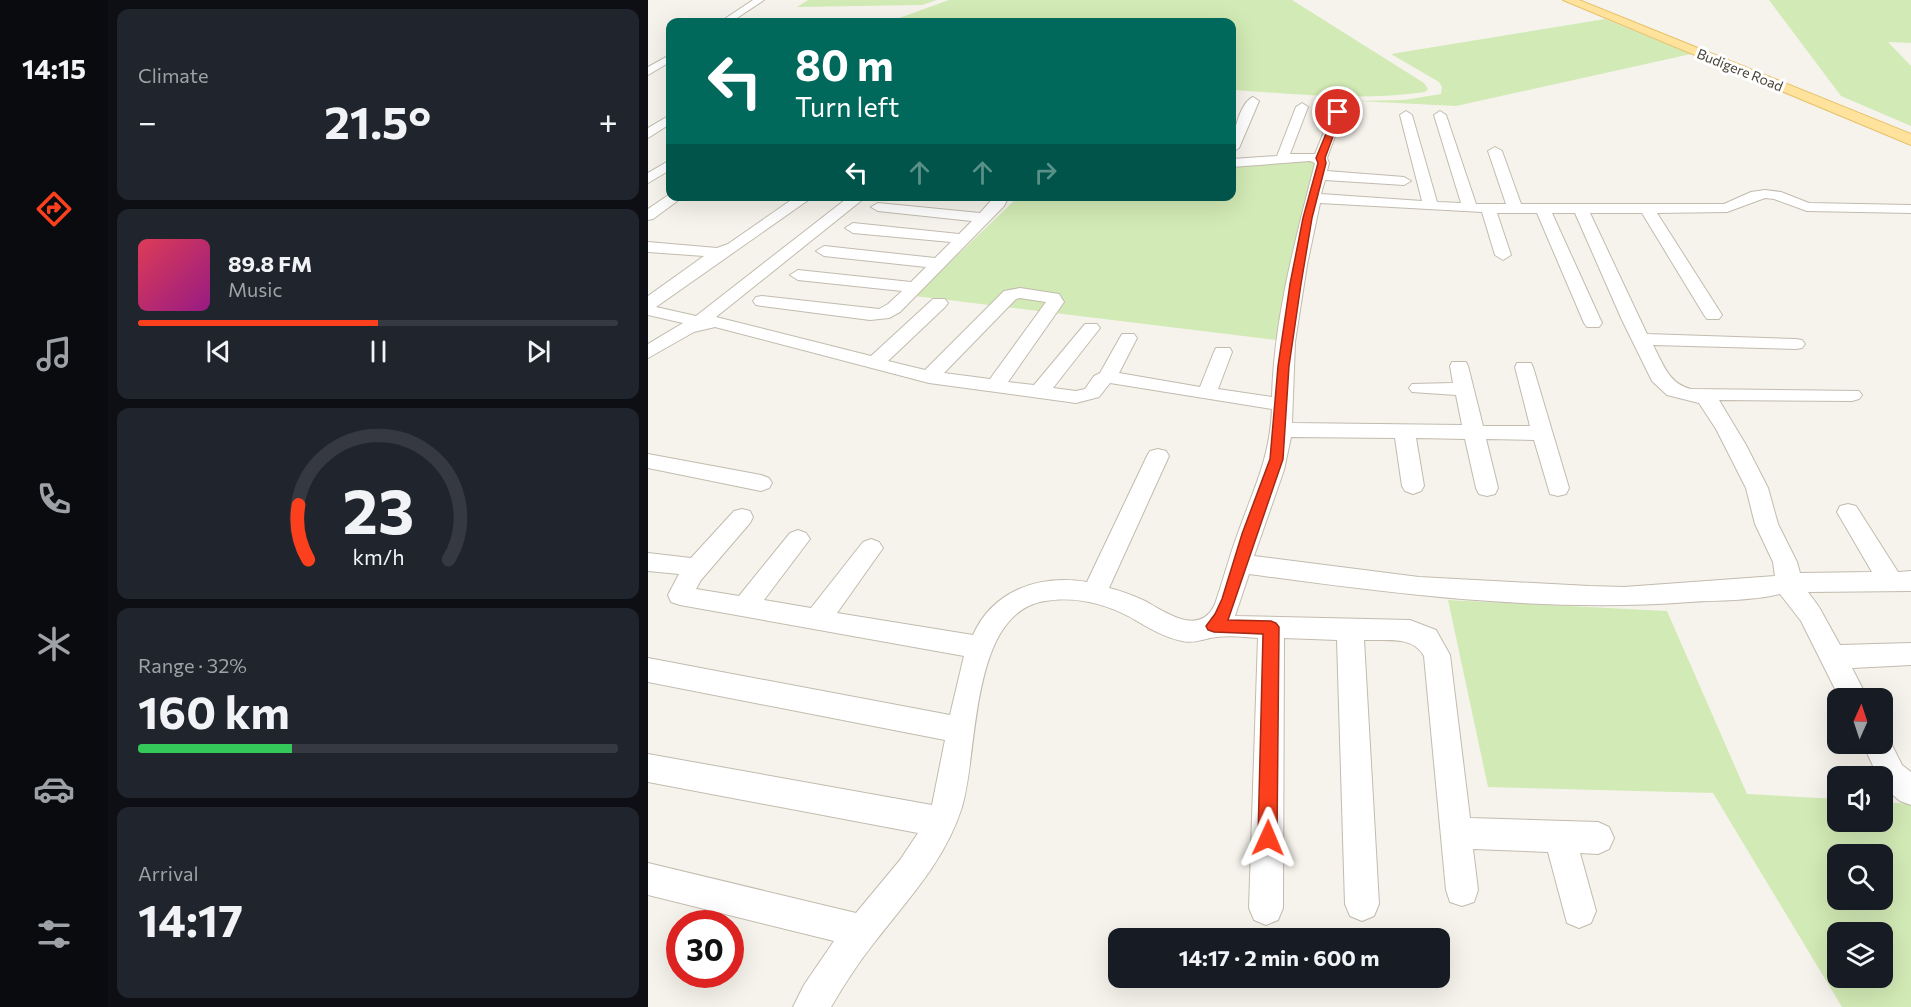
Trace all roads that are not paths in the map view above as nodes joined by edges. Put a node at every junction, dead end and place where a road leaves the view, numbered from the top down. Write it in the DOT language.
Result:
graph roads {
  1 [pos="759,0"];
  2 [pos="1569,0"];
  3 [pos="1578,0"];
  4 [pos="731,18"];
  5 [pos="666,61"];
  6 [pos="648,72"];
  7 [pos="648,72"];
  8 [pos="666,73"];
  9 [pos="1253,101"];
  10 [pos="1302,107"];
  11 [pos="1338,112"];
  12 [pos="1406,115"];
  13 [pos="1440,115"];
  14 [pos="648,118"];
  15 [pos="666,119"];
  16 [pos="666,122"];
  17 [pos="648,134"];
  18 [pos="1911,134"];
  19 [pos="1236,139"];
  20 [pos="1911,140"];
  21 [pos="1495,151"];
  22 [pos="1320,158"];
  23 [pos="1282,159"];
  24 [pos="1236,163"];
  25 [pos="666,167"];
  26 [pos="1319,175"];
  27 [pos="648,179"];
  28 [pos="1404,181"];
  29 [pos="1312,198"];
  30 [pos="670,201"];
  31 [pos="800,201"];
  32 [pos="854,201"];
  33 [pos="996,201"];
  34 [pos="1431,206"];
  35 [pos="878,207"];
  36 [pos="1470,208"];
  37 [pos="1488,208"];
  38 [pos="1515,208"];
  39 [pos="1543,209"];
  40 [pos="1581,209"];
  41 [pos="1647,209"];
  42 [pos="1911,209"];
  43 [pos="648,216"];
  44 [pos="984,218"];
  45 [pos="853,228"];
  46 [pos="962,239"];
  47 [pos="648,247"];
  48 [pos="824,251"];
  49 [pos="719,253"];
  50 [pos="1503,255"];
  51 [pos="938,263"];
  52 [pos="798,275"];
  53 [pos="915,287"];
  54 [pos="762,301"];
  55 [pos="939,303"];
  56 [pos="648,304"];
  57 [pos="648,310"];
  58 [pos="1713,315"];
  59 [pos="699,322"];
  60 [pos="1593,323"];
  61 [pos="1090,328"];
  62 [pos="1128,338"];
  63 [pos="1640,339"];
  64 [pos="1796,344"];
  65 [pos="648,352"];
  66 [pos="1223,352"];
  67 [pos="874,364"];
  68 [pos="1459,366"];
  69 [pos="1524,367"];
  70 [pos="929,377"];
  71 [pos="1107,377"];
  72 [pos="995,386"];
  73 [pos="1419,388"];
  74 [pos="1465,389"];
  75 [pos="1041,390"];
  76 [pos="1207,394"];
  77 [pos="1690,394"];
  78 [pos="1852,395"];
  79 [pos="1281,404"];
  80 [pos="1279,430"];
  81 [pos="1404,431"];
  82 [pos="1474,432"];
  83 [pos="1543,432"];
  84 [pos="1158,456"];
  85 [pos="648,461"];
  86 [pos="761,483"];
  87 [pos="1413,486"];
  88 [pos="1487,488"];
  89 [pos="1558,488"];
  90 [pos="1848,512"];
  91 [pos="742,517"];
  92 [pos="798,539"];
  93 [pos="871,548"];
  94 [pos="648,562"];
  95 [pos="1240,564"];
  96 [pos="692,573"];
  97 [pos="1900,580"];
  98 [pos="1786,583"];
  99 [pos="1094,594"];
  100 [pos="745,606"];
  101 [pos="818,619"];
  102 [pos="1214,626"];
  103 [pos="1271,627"];
  104 [pos="1350,629"];
  105 [pos="981,647"];
  106 [pos="1911,654"];
  107 [pos="1832,657"];
  108 [pos="648,670"];
  109 [pos="1848,688"];
  110 [pos="961,730"];
  111 [pos="1882,754"];
  112 [pos="648,768"];
  113 [pos="1911,791"];
  114 [pos="940,822"];
  115 [pos="1456,833"];
  116 [pos="1560,836"];
  117 [pos="1598,838"];
  118 [pos="648,879"];
  119 [pos="1462,890"];
  120 [pos="1362,904"];
  121 [pos="1266,908"];
  122 [pos="1579,911"];
  123 [pos="862,931"];
  124 [pos="811,1007"];
  1 -- 4 [label="street"];
  2 -- 20 [label="main road, Budigere Road"];
  3 -- 18 [label="main road, Budigere Road"];
  5 -- 7 [label="street"];
  6 -- 8 [label="street"];
  9 -- 19 [label="street"];
  10 -- 23 [label="street"];
  11 -- 22 [label="street"];
  12 -- 34 [label="street"];
  13 -- 36 [label="street"];
  14 -- 15 [label="street"];
  16 -- 17 [label="street"];
  21 -- 38 [label="street"];
  22 -- 23 [label="street"];
  22 -- 26 [label="street"];
  23 -- 24 [label="street"];
  25 -- 27 [label="street"];
  26 -- 28 [label="street"];
  26 -- 29 [label="street"];
  29 -- 34 [label="street"];
  29 -- 79 [label="street"];
  30 -- 43 [label="street"];
  31 -- 49 [label="street"];
  32 -- 59 [label="street"];
  33 -- 44 [label="street"];
  34 -- 36 [label="street"];
  35 -- 44 [label="street"];
  36 -- 37 [label="street"];
  37 -- 38 [label="street"];
  37 -- 50 [label="street"];
  38 -- 39 [label="street"];
  39 -- 40 [label="street"];
  39 -- 60 [label="street"];
  40 -- 41 [label="street"];
  40 -- 63 [label="street"];
  41 -- 42 [label="street"];
  41 -- 58 [label="street"];
  44 -- 46 [label="street"];
  45 -- 46 [label="street"];
  46 -- 51 [label="street"];
  47 -- 49 [label="street"];
  48 -- 51 [label="street"];
  49 -- 56 [label="street"];
  51 -- 53 [label="street"];
  52 -- 53 [label="street"];
  53 -- 54 [label="street"];
  55 -- 67 [label="street"];
  57 -- 59 [label="street"];
  59 -- 65 [label="street"];
  59 -- 67 [label="street"];
  61 -- 75 [label="street"];
  62 -- 71 [label="street"];
  63 -- 64 [label="street"];
  63 -- 77 [label="street"];
  66 -- 76 [label="street"];
  67 -- 70 [label="street"];
  68 -- 74 [label="street"];
  69 -- 83 [label="street"];
  70 -- 72 [label="street"];
  70 -- 72 [label="street"];
  71 -- 75 [label="street"];
  71 -- 76 [label="street"];
  72 -- 75 [label="street"];
  73 -- 74 [label="street"];
  74 -- 82 [label="street"];
  76 -- 79 [label="street"];
  77 -- 78 [label="street"];
  77 -- 98 [label="street"];
  79 -- 80 [label="street"];
  80 -- 81 [label="street"];
  80 -- 95 [label="street"];
  81 -- 82 [label="street"];
  81 -- 87 [label="street"];
  82 -- 83 [label="street"];
  82 -- 88 [label="street"];
  83 -- 89 [label="street"];
  84 -- 99 [label="street"];
  85 -- 86 [label="street"];
  90 -- 97 [label="street"];
  91 -- 96 [label="street"];
  92 -- 100 [label="street"];
  93 -- 101 [label="street"];
  94 -- 96 [label="street"];
  95 -- 98 [label="street"];
  95 -- 102 [label="street"];
  96 -- 100 [label="street"];
  97 -- 98 [label="street"];
  98 -- 107 [label="street"];
  99 -- 102 [label="street"];
  99 -- 105 [label="street"];
  100 -- 101 [label="street"];
  101 -- 105 [label="street"];
  102 -- 103 [label="street"];
  103 -- 104 [label="street"];
  103 -- 121 [label="street"];
  104 -- 115 [label="street"];
  104 -- 120 [label="street"];
  105 -- 110 [label="street"];
  106 -- 107 [label="street"];
  107 -- 109 [label="street"];
  108 -- 110 [label="street"];
  110 -- 114 [label="street"];
  111 -- 113 [label="street"];
  112 -- 114 [label="street"];
  114 -- 123 [label="street"];
  115 -- 116 [label="street"];
  115 -- 119 [label="street"];
  116 -- 117 [label="street"];
  116 -- 122 [label="street"];
  118 -- 123 [label="street"];
  123 -- 124 [label="street"];
}
